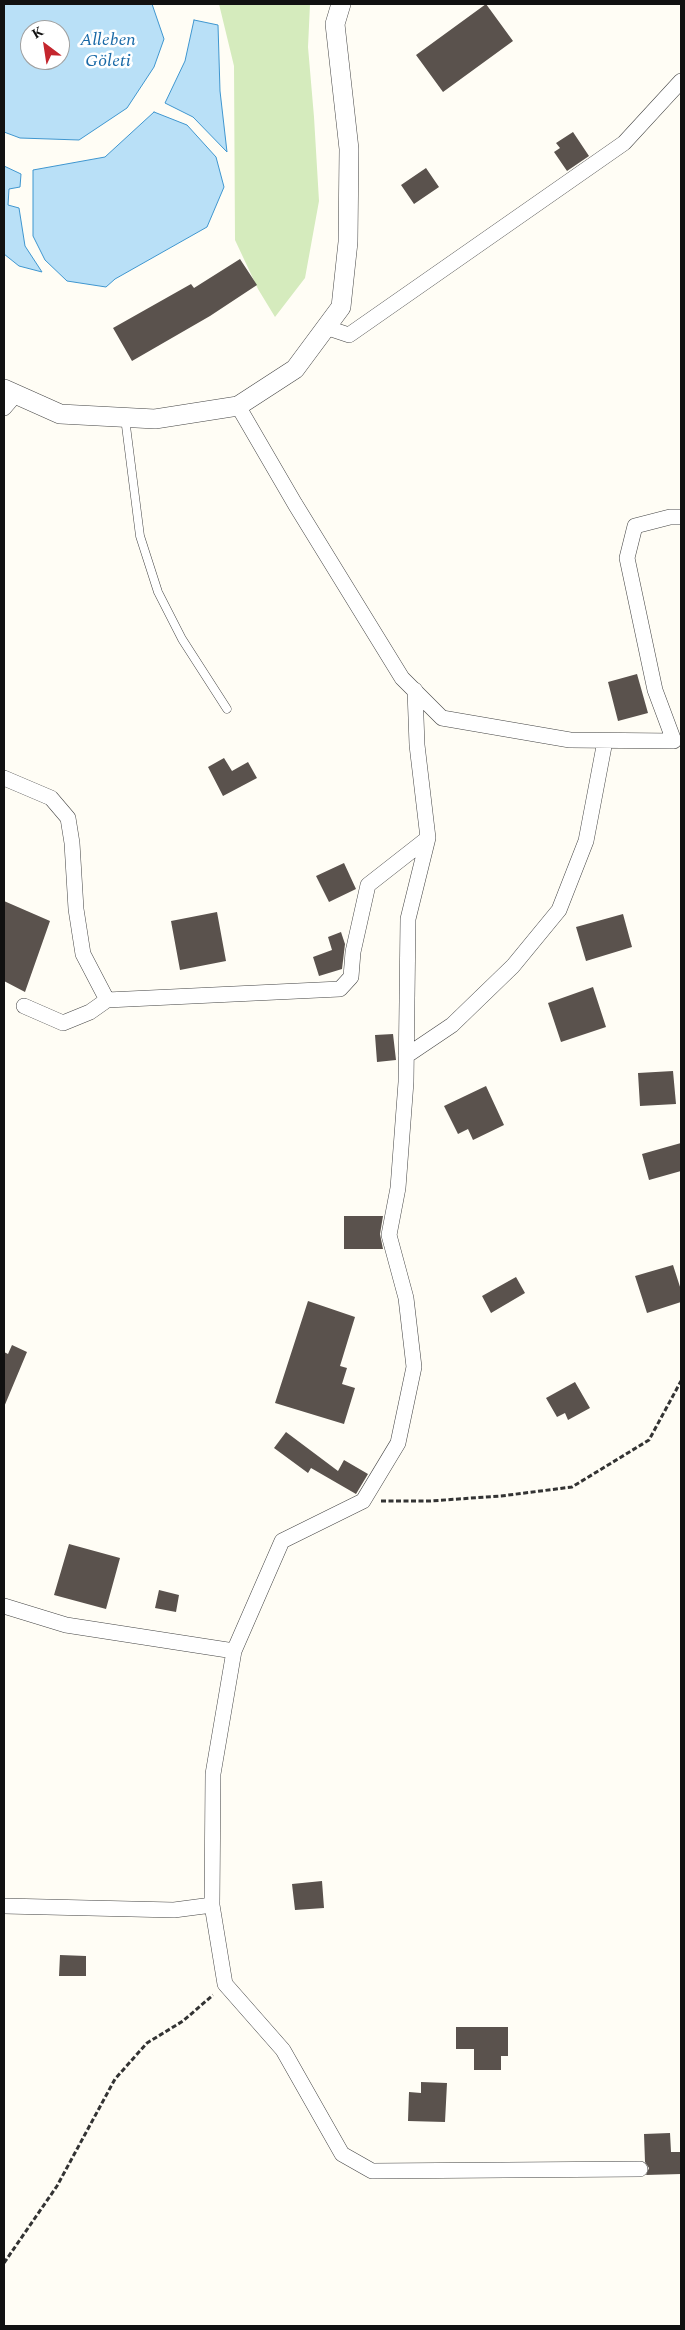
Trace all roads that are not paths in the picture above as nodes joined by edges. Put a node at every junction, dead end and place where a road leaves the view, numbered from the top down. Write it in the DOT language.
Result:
graph roads {
  1 [pos="341,4"];
  2 [pos="681,81"];
  3 [pos="325,327"];
  4 [pos="8,397"];
  5 [pos="238,406"];
  6 [pos="125,418"];
  7 [pos="681,517"];
  8 [pos="415,690"];
  9 [pos="227,709"];
  10 [pos="605,741"];
  11 [pos="678,742"];
  12 [pos="4,778"];
  13 [pos="428,838"];
  14 [pos="107,1000"];
  15 [pos="24,1006"];
  16 [pos="406,1056"];
  17 [pos="4,1606"];
  18 [pos="234,1651"];
  19 [pos="212,1905"];
  20 [pos="4,1906"];
  21 [pos="640,2169"];
  1 -- 3 [label="street"];
  2 -- 3 [label="street"];
  3 -- 5 [label="street"];
  4 -- 6 [label="street"];
  5 -- 6 [label="street"];
  5 -- 8 [label="street"];
  6 -- 9 [label="lane"];
  7 -- 11 [label="street"];
  8 -- 10 [label="street"];
  8 -- 13 [label="street"];
  10 -- 11 [label="street"];
  10 -- 16 [label="street"];
  12 -- 14 [label="street"];
  13 -- 14 [label="street"];
  13 -- 16 [label="street"];
  14 -- 15 [label="street"];
  16 -- 18 [label="street"];
  17 -- 18 [label="street"];
  18 -- 19 [label="street"];
  19 -- 20 [label="street"];
  19 -- 21 [label="street"];
}
